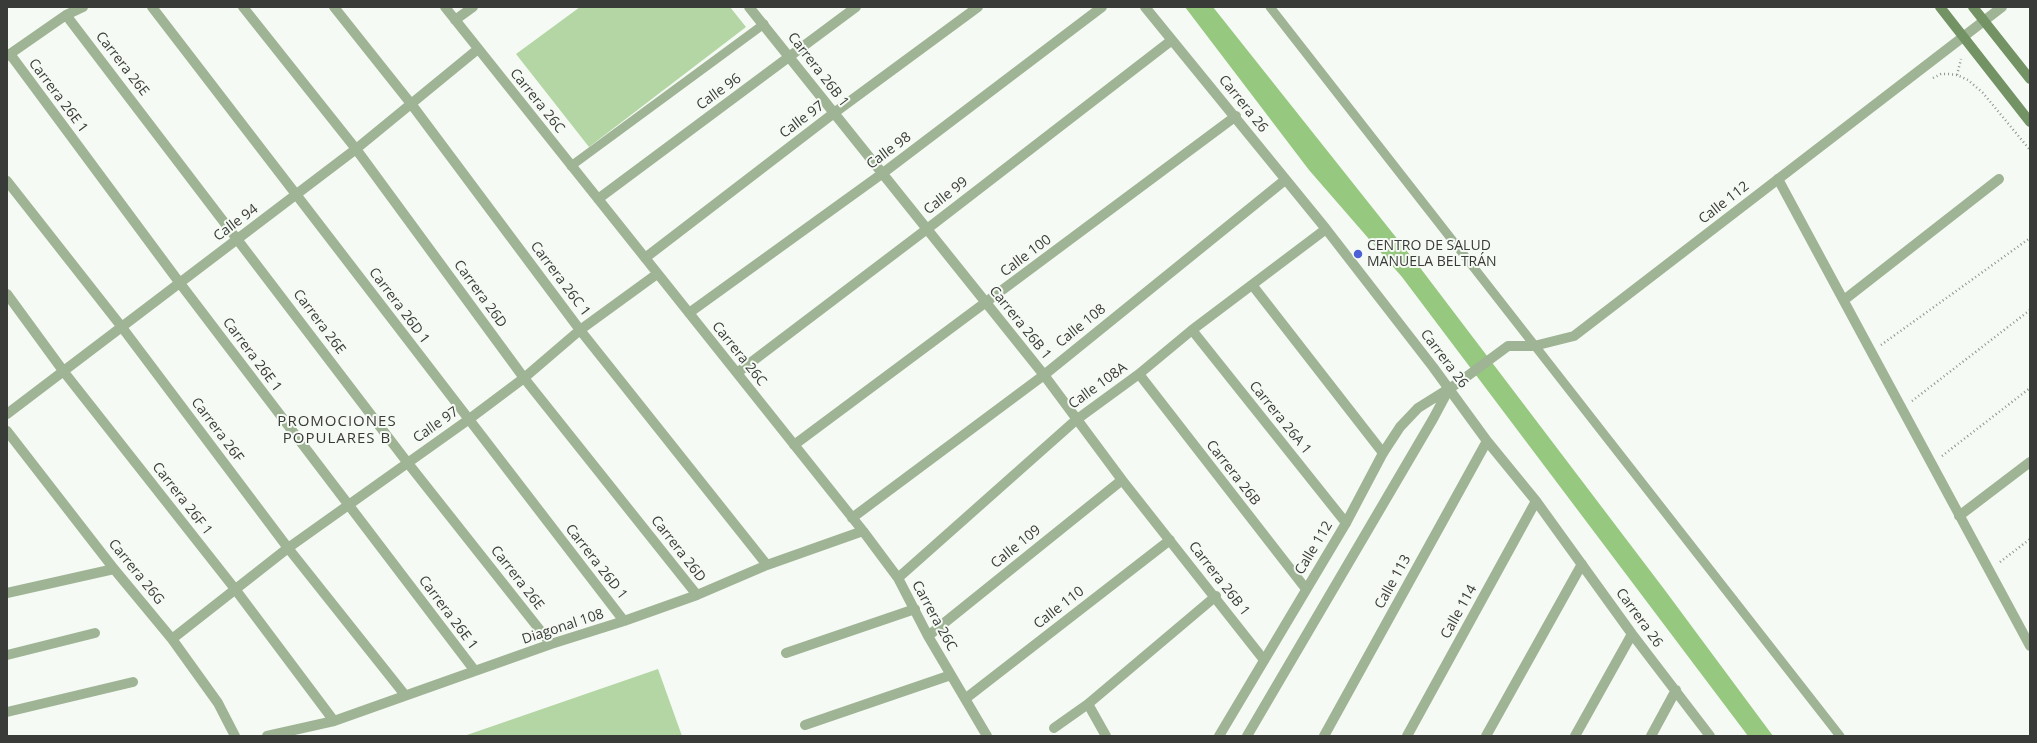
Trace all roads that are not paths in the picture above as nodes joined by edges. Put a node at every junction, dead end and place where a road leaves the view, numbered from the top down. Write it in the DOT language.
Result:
graph roads {
  1 [pos="83,7"];
  2 [pos="152,7"];
  3 [pos="242,7"];
  4 [pos="334,7"];
  5 [pos="445,7"];
  6 [pos="472,7"];
  7 [pos="749,7"];
  8 [pos="856,7"];
  9 [pos="978,7"];
  10 [pos="1102,7"];
  11 [pos="1145,7"];
  12 [pos="1270,7"];
  13 [pos="1940,7"];
  14 [pos="1973,7"];
  15 [pos="2002,7"];
  16 [pos="66,15"];
  17 [pos="455,20"];
  18 [pos="1984,21"];
  19 [pos="764,24"];
  20 [pos="1963,38"];
  21 [pos="1172,40"];
  22 [pos="478,49"];
  23 [pos="8,55"];
  24 [pos="791,57"];
  25 [pos="2030,79"];
  26 [pos="412,105"];
  27 [pos="834,113"];
  28 [pos="1236,116"];
  29 [pos="2030,122"];
  30 [pos="356,149"];
  31 [pos="571,166"];
  32 [pos="883,174"];
  33 [pos="1778,179"];
  34 [pos="1999,179"];
  35 [pos="1286,180"];
  36 [pos="7,181"];
  37 [pos="297,195"];
  38 [pos="598,199"];
  39 [pos="927,229"];
  40 [pos="1326,229"];
  41 [pos="239,240"];
  42 [pos="645,258"];
  43 [pos="657,274"];
  44 [pos="179,282"];
  45 [pos="1252,286"];
  46 [pos="7,294"];
  47 [pos="1844,300"];
  48 [pos="986,303"];
  49 [pos="689,314"];
  50 [pos="121,326"];
  51 [pos="580,330"];
  52 [pos="1192,330"];
  53 [pos="1534,346"];
  54 [pos="64,372"];
  55 [pos="736,373"];
  56 [pos="1139,374"];
  57 [pos="1044,375"];
  58 [pos="524,378"];
  59 [pos="1449,389"];
  60 [pos="7,414"];
  61 [pos="468,420"];
  62 [pos="1076,420"];
  63 [pos="7,431"];
  64 [pos="1487,441"];
  65 [pos="794,445"];
  66 [pos="1383,453"];
  67 [pos="407,462"];
  68 [pos="2030,462"];
  69 [pos="1122,480"];
  70 [pos="1536,501"];
  71 [pos="348,505"];
  72 [pos="1959,516"];
  73 [pos="852,518"];
  74 [pos="1346,523"];
  75 [pos="863,531"];
  76 [pos="1170,540"];
  77 [pos="288,548"];
  78 [pos="1582,564"];
  79 [pos="767,565"];
  80 [pos="114,569"];
  81 [pos="898,578"];
  82 [pos="235,589"];
  83 [pos="1306,589"];
  84 [pos="7,594"];
  85 [pos="697,595"];
  86 [pos="1216,596"];
  87 [pos="915,609"];
  88 [pos="624,621"];
  89 [pos="96,633"];
  90 [pos="1632,634"];
  91 [pos="928,636"];
  92 [pos="172,639"];
  93 [pos="551,644"];
  94 [pos="2030,646"];
  95 [pos="786,653"];
  96 [pos="7,655"];
  97 [pos="1264,660"];
  98 [pos="475,671"];
  99 [pos="950,675"];
  100 [pos="133,682"];
  101 [pos="1676,690"];
  102 [pos="405,695"];
  103 [pos="965,699"];
  104 [pos="1088,704"];
  105 [pos="7,712"];
  106 [pos="334,721"];
  107 [pos="805,725"];
  108 [pos="1054,728"];
  109 [pos="235,736"];
  110 [pos="267,736"];
  111 [pos="987,736"];
  112 [pos="1106,736"];
  113 [pos="1219,736"];
  114 [pos="1247,736"];
  115 [pos="1324,736"];
  116 [pos="1407,736"];
  117 [pos="1486,736"];
  118 [pos="1575,736"];
  119 [pos="1652,736"];
  120 [pos="1710,736"];
  121 [pos="1840,736"];
  1 -- 16 [label="street"];
  2 -- 37 [label="street, Carrera 26D 1"];
  3 -- 30 [label="street, Carrera 26D"];
  4 -- 26 [label="street, Carrera 26C 1"];
  5 -- 17 [label="street, Carrera 26C"];
  6 -- 17 [label="street"];
  7 -- 19 [label="street, Carrera 26B 1"];
  8 -- 24 [label="street, Calle 96"];
  9 -- 27 [label="street, Calle 97"];
  10 -- 32 [label="street, Calle 98"];
  11 -- 21 [label="street, Carrera 26"];
  12 -- 53 [label="lane"];
  13 -- 20 [label="main road"];
  14 -- 18 [label="main road"];
  15 -- 18 [label="street, Calle 112"];
  16 -- 23 [label="street"];
  16 -- 41 [label="street, Carrera 26E"];
  17 -- 22 [label="street, Carrera 26C"];
  18 -- 20 [label="street, Calle 112"];
  18 -- 25 [label="main road"];
  19 -- 24 [label="street, Carrera 26B 1"];
  19 -- 31 [label="lane"];
  20 -- 29 [label="main road"];
  20 -- 33 [label="street, Calle 112"];
  21 -- 28 [label="street, Carrera 26"];
  21 -- 39 [label="street, Calle 99"];
  22 -- 26 [label="street, Calle 94"];
  22 -- 31 [label="street, Carrera 26C"];
  23 -- 44 [label="street, Carrera 26E 1"];
  24 -- 27 [label="street, Carrera 26B 1"];
  24 -- 38 [label="street, Calle 96"];
  26 -- 30 [label="street, Calle 94"];
  26 -- 51 [label="street, Carrera 26C 1"];
  27 -- 32 [label="street, Carrera 26B 1"];
  27 -- 42 [label="street, Calle 97"];
  28 -- 35 [label="street, Carrera 26"];
  28 -- 48 [label="street, Calle 100"];
  30 -- 37 [label="street, Calle 94"];
  30 -- 58 [label="street, Carrera 26D"];
  31 -- 38 [label="street, Carrera 26C"];
  32 -- 39 [label="street, Carrera 26B 1"];
  32 -- 49 [label="street, Calle 98"];
  33 -- 47 [label="street"];
  33 -- 53 [label="street, Calle 112"];
  34 -- 47 [label="street"];
  35 -- 40 [label="street, Carrera 26"];
  35 -- 57 [label="street, Calle 108"];
  36 -- 50 [label="street, Carrera 26F"];
  37 -- 41 [label="street, Calle 94"];
  37 -- 61 [label="street, Carrera 26D 1"];
  38 -- 42 [label="street, Carrera 26C"];
  39 -- 48 [label="street, Carrera 26B 1"];
  39 -- 55 [label="street, Calle 99"];
  40 -- 45 [label="street, Calle 108A"];
  40 -- 59 [label="street, Carrera 26"];
  41 -- 44 [label="street, Calle 94"];
  41 -- 67 [label="street, Carrera 26E"];
  42 -- 43 [label="street, Carrera 26C"];
  43 -- 49 [label="street, Carrera 26C"];
  43 -- 51 [label="street, Calle 97"];
  44 -- 50 [label="street, Calle 94"];
  44 -- 71 [label="street, Carrera 26E 1"];
  45 -- 52 [label="street, Calle 108A"];
  45 -- 66 [label="street"];
  46 -- 54 [label="street, Carrera 26F 1"];
  47 -- 72 [label="street"];
  48 -- 57 [label="street, Carrera 26B 1"];
  48 -- 65 [label="street, Calle 100"];
  49 -- 55 [label="street, Carrera 26C"];
  50 -- 54 [label="street, Calle 94"];
  50 -- 77 [label="street, Carrera 26F"];
  51 -- 58 [label="street, Calle 97"];
  51 -- 79 [label="street, Carrera 26C 1"];
  52 -- 56 [label="street, Calle 108A"];
  52 -- 74 [label="street, Carrera 26A 1"];
  53 -- 59 [label="street, Calle 112"];
  53 -- 121 [label="lane"];
  54 -- 60 [label="street, Calle 94"];
  54 -- 82 [label="street, Carrera 26F 1"];
  55 -- 65 [label="street, Carrera 26C"];
  56 -- 62 [label="street, Calle 108A"];
  56 -- 83 [label="street, Carrera 26B"];
  57 -- 62 [label="street, Carrera 26B 1"];
  57 -- 73 [label="street, Calle 108"];
  58 -- 61 [label="street, Calle 97"];
  58 -- 85 [label="street, Carrera 26D"];
  59 -- 64 [label="street, Carrera 26"];
  59 -- 66 [label="street, Calle 112"];
  59 -- 114 [label="street, Calle 112"];
  61 -- 67 [label="street, Calle 97"];
  61 -- 88 [label="street, Carrera 26D 1"];
  62 -- 69 [label="street, Carrera 26B 1"];
  62 -- 81 [label="street, Calle 108A"];
  63 -- 80 [label="street, Carrera 26G"];
  64 -- 70 [label="street, Carrera 26"];
  64 -- 115 [label="street, Calle 113"];
  65 -- 73 [label="street, Carrera 26C"];
  66 -- 74 [label="street, Calle 112"];
  67 -- 71 [label="street, Calle 97"];
  67 -- 93 [label="street, Carrera 26E"];
  68 -- 72 [label="street"];
  69 -- 76 [label="street, Carrera 26B 1"];
  69 -- 91 [label="street, Calle 109"];
  70 -- 78 [label="street, Carrera 26"];
  70 -- 116 [label="street, Calle 114"];
  71 -- 77 [label="street, Calle 97"];
  71 -- 98 [label="street, Carrera 26E 1"];
  72 -- 94 [label="street"];
  73 -- 75 [label="street, Carrera 26C"];
  74 -- 83 [label="street, Calle 112"];
  75 -- 79 [label="street, Diagonal 108"];
  75 -- 81 [label="street, Carrera 26C"];
  76 -- 86 [label="street, Carrera 26B 1"];
  76 -- 103 [label="street, Calle 110"];
  77 -- 82 [label="street, Calle 97"];
  77 -- 102 [label="street, Carrera 26F"];
  78 -- 90 [label="street, Carrera 26"];
  78 -- 117 [label="street"];
  79 -- 85 [label="street, Diagonal 108"];
  80 -- 84 [label="street"];
  80 -- 92 [label="street, Carrera 26G"];
  81 -- 87 [label="street, Carrera 26C"];
  82 -- 92 [label="street, Calle 97"];
  82 -- 106 [label="street, Carrera 26F 1"];
  83 -- 97 [label="street, Calle 112"];
  85 -- 88 [label="street, Diagonal 108"];
  86 -- 97 [label="street, Carrera 26B 1"];
  86 -- 104 [label="street"];
  87 -- 91 [label="street, Carrera 26C"];
  87 -- 95 [label="street"];
  88 -- 93 [label="street, Diagonal 108"];
  89 -- 96 [label="street"];
  90 -- 101 [label="street, Carrera 26"];
  90 -- 118 [label="street"];
  91 -- 99 [label="street, Carrera 26C"];
  92 -- 109 [label="street, Carrera 26G"];
  93 -- 98 [label="street, Diagonal 108"];
  97 -- 113 [label="street, Calle 112"];
  98 -- 102 [label="street, Diagonal 108"];
  99 -- 103 [label="street, Carrera 26C"];
  99 -- 107 [label="street"];
  100 -- 105 [label="street"];
  101 -- 119 [label="street"];
  101 -- 120 [label="street, Carrera 26"];
  102 -- 106 [label="street, Diagonal 108"];
  103 -- 111 [label="street, Carrera 26C"];
  104 -- 108 [label="street"];
  104 -- 112 [label="street"];
  106 -- 110 [label="street, Diagonal 108"];
}
